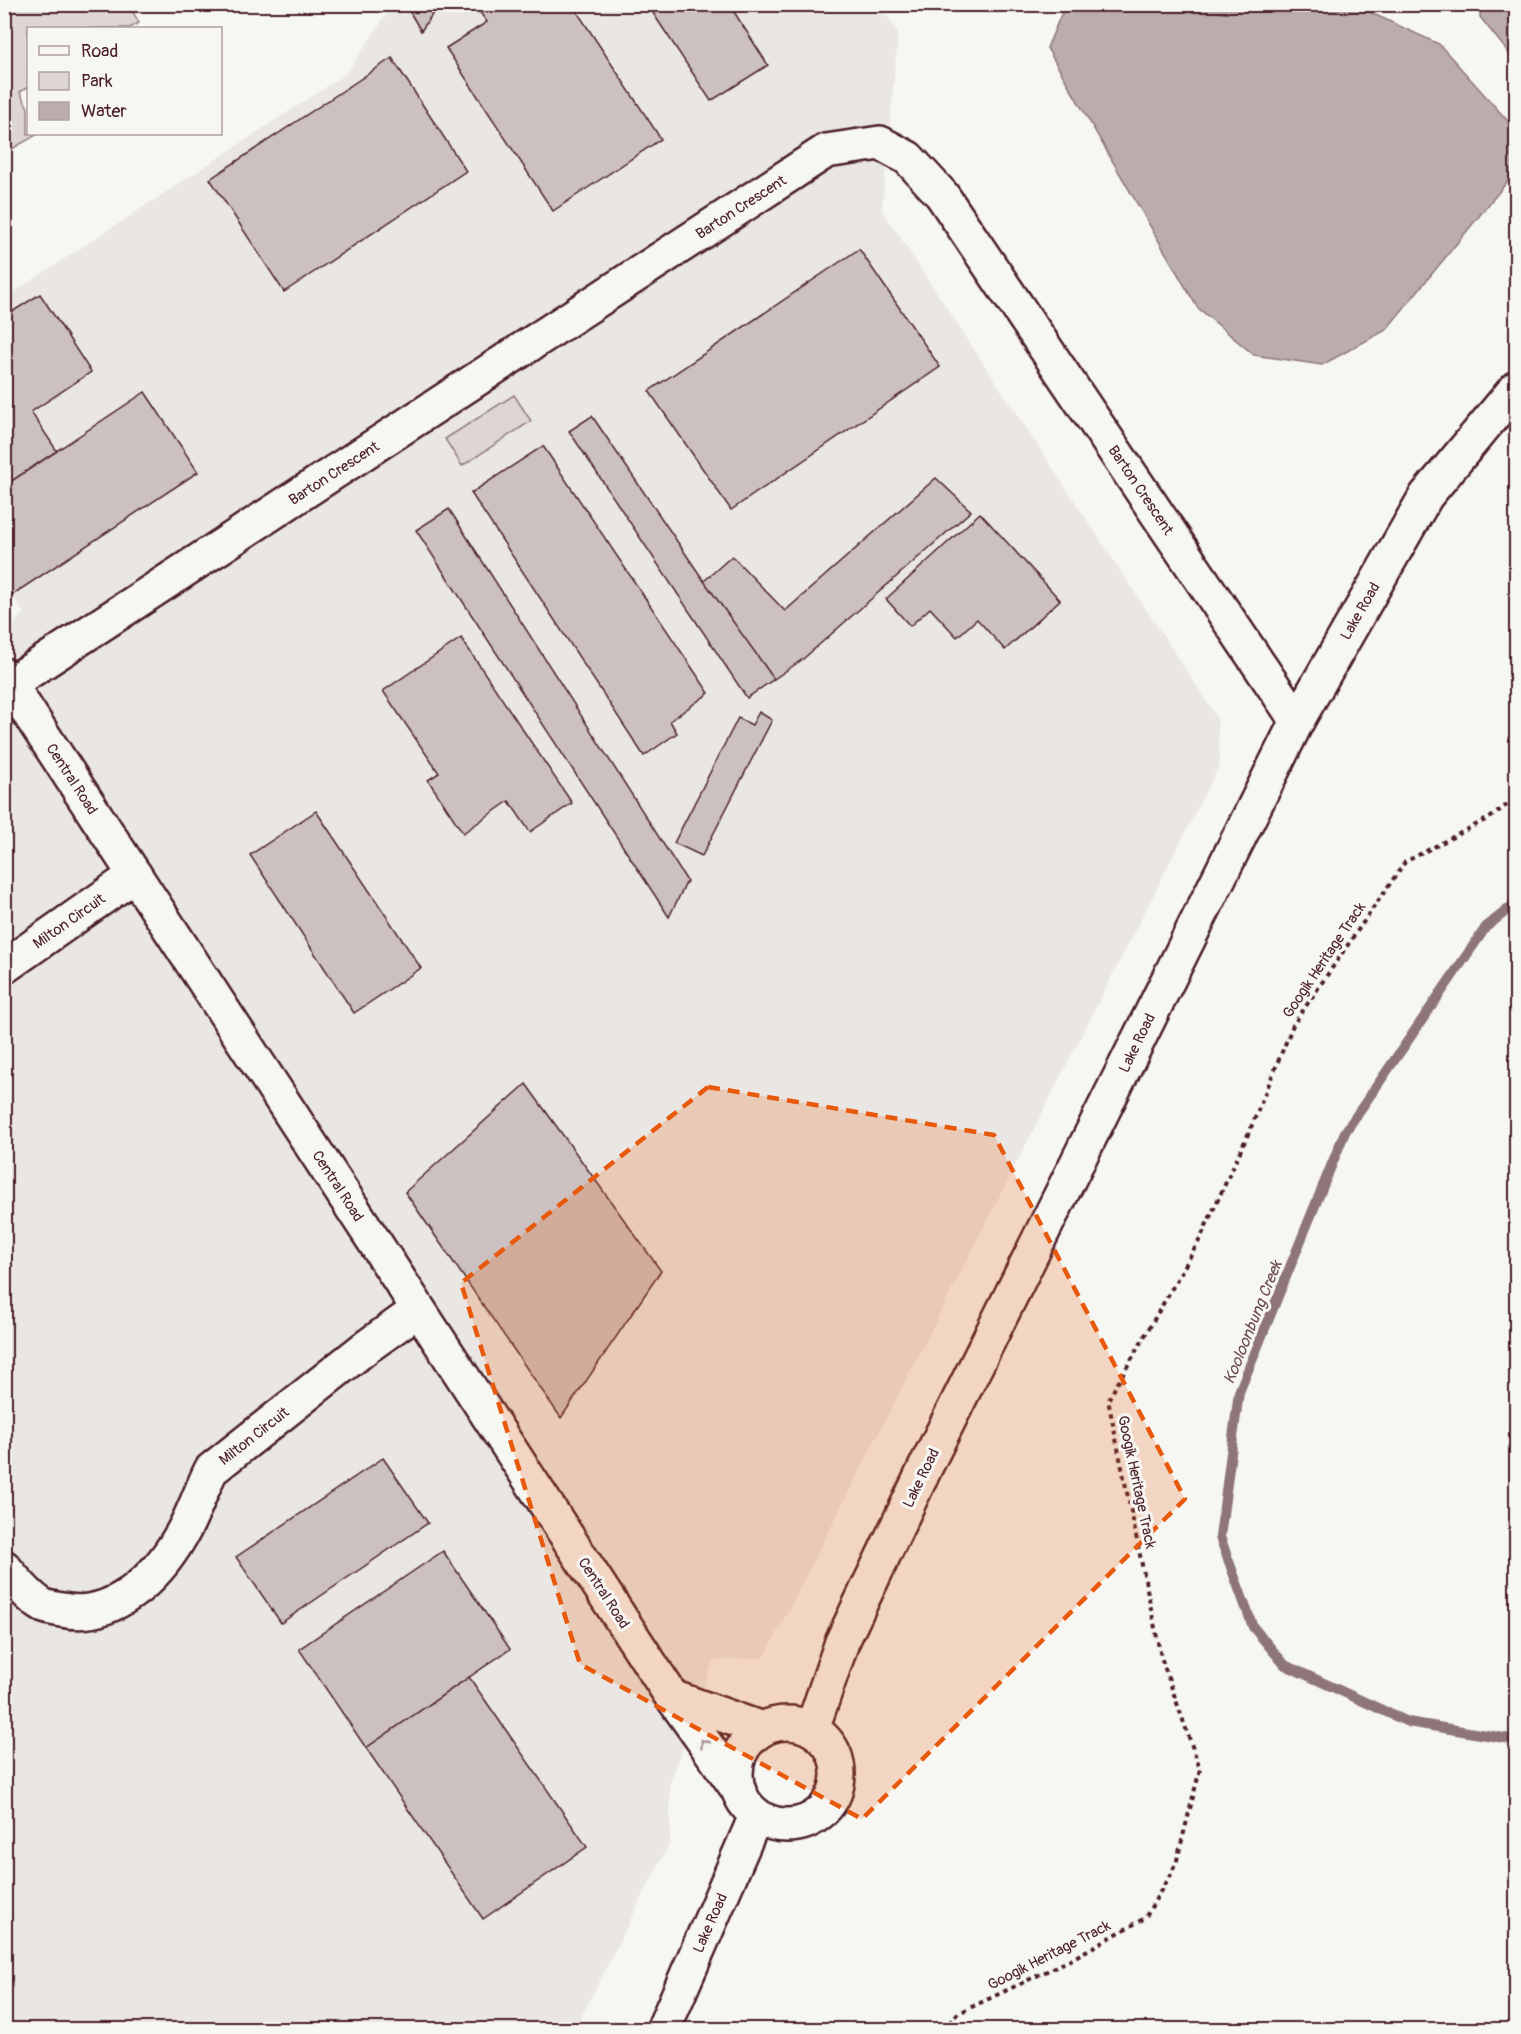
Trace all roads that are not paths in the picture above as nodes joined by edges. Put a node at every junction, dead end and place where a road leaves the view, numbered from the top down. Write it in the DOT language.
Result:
graph roads {
  1 [pos="1516,388"];
  2 [pos="8,680"];
  3 [pos="1297,721"];
  4 [pos="135,875"];
  5 [pos="4,967"];
  6 [pos="418,1310"];
  7 [pos="4,1567"];
  8 [pos="672,1697"];
  9 [pos="762,1729"];
  10 [pos="812,1729"];
  11 [pos="737,1788"];
  12 [pos="756,1816"];
  13 [pos="663,2030"];
  1 -- 3 [label="street, Lake Road"];
  2 -- 3 [label="street, Barton Crescent"];
  2 -- 4 [label="street, Central Road"];
  3 -- 10 [label="street, Lake Road"];
  4 -- 5 [label="street, Milton Circuit"];
  4 -- 6 [label="street, Central Road"];
  6 -- 7 [label="street, Milton Circuit"];
  6 -- 8 [label="street, Central Road"];
  8 -- 9 [label="street"];
  11 -- 8 [label="street, Central Road, one-way"];
  9 -- 10 [label="street"];
  9 -- 11 [label="street"];
  10 -- 12 [label="street"];
  11 -- 12 [label="street"];
  12 -- 13 [label="street, Lake Road"];
}
